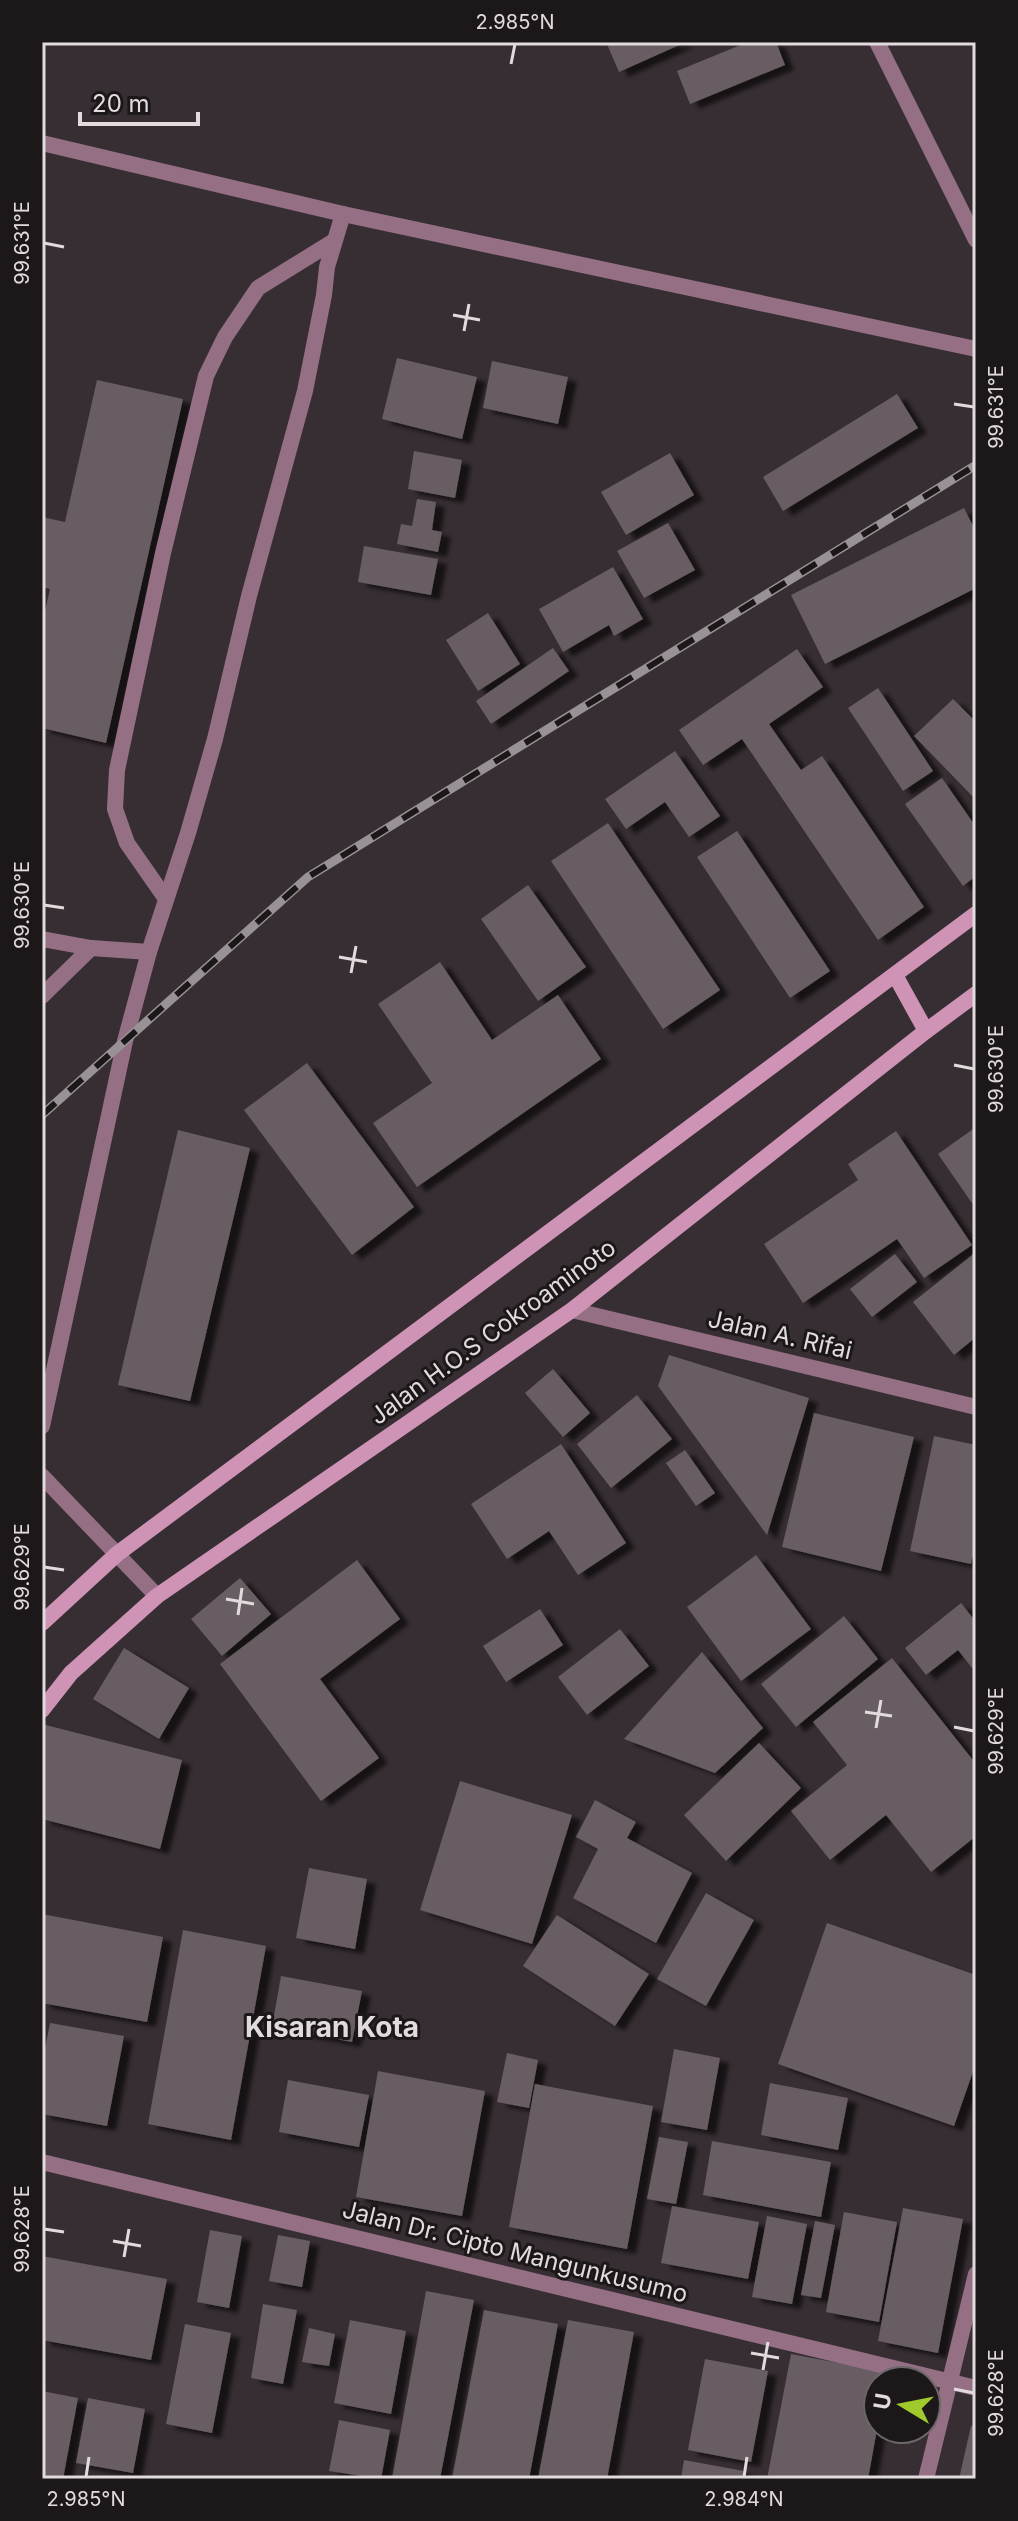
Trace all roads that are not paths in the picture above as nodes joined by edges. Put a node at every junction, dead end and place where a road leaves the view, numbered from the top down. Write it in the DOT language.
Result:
graph roads {
  1 [pos="877,42"];
  2 [pos="42,143"];
  3 [pos="343,214"];
  4 [pos="976,240"];
  5 [pos="334,241"];
  6 [pos="976,349"];
  7 [pos="166,899"];
  8 [pos="976,914"];
  9 [pos="42,939"];
  10 [pos="91,948"];
  11 [pos="149,952"];
  12 [pos="895,975"];
  13 [pos="976,994"];
  14 [pos="42,996"];
  15 [pos="926,1031"];
  16 [pos="572,1310"];
  17 [pos="976,1407"];
  18 [pos="42,1426"];
  19 [pos="42,1476"];
  20 [pos="117,1554"];
  21 [pos="157,1596"];
  22 [pos="42,1623"];
  23 [pos="42,1710"];
  24 [pos="42,2162"];
  25 [pos="976,2274"];
  26 [pos="950,2382"];
  27 [pos="976,2388"];
  28 [pos="926,2479"];
  1 -- 4 [label="street"];
  2 -- 3 [label="street"];
  3 -- 5 [label="street"];
  3 -- 6 [label="street"];
  5 -- 7 [label="street"];
  5 -- 7 [label="street"];
  7 -- 11 [label="street"];
  8 -- 12 [label="main road, Jalan H.O.S Cokroaminoto"];
  9 -- 10 [label="street"];
  10 -- 11 [label="street"];
  10 -- 14 [label="street"];
  11 -- 18 [label="street"];
  12 -- 15 [label="main road"];
  12 -- 20 [label="main road, Jalan H.O.S Cokroaminoto"];
  13 -- 15 [label="main road, Jalan H.O.S Cokroaminoto"];
  15 -- 16 [label="main road, Jalan H.O.S Cokroaminoto"];
  16 -- 17 [label="street, Jalan A. Rifai"];
  16 -- 21 [label="main road, Jalan H.O.S Cokroaminoto"];
  19 -- 20 [label="street"];
  20 -- 21 [label="street"];
  20 -- 22 [label="main road, Jalan H.O.S Cokroaminoto"];
  21 -- 23 [label="main road, Jalan H.O.S Cokroaminoto"];
  24 -- 26 [label="street, Jalan Dr. Cipto Mangunkusumo"];
  25 -- 26 [label="street"];
  26 -- 27 [label="street, Jalan Dr. Cipto Mangunkusumo"];
  26 -- 28 [label="street"];
}
